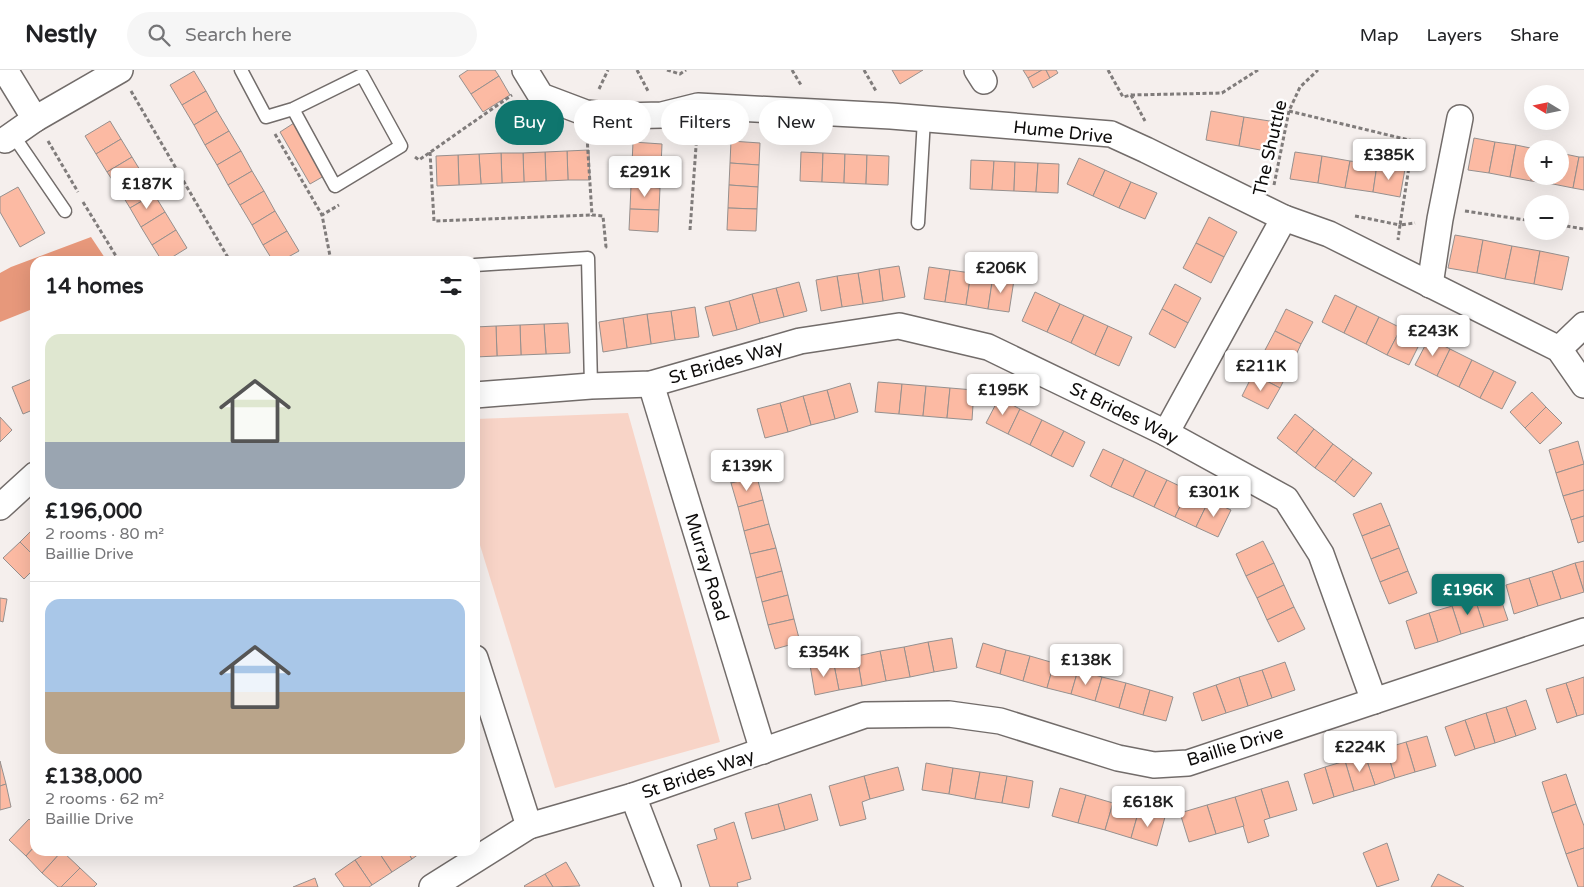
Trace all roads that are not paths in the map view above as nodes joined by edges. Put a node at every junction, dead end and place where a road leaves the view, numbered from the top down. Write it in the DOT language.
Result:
graph roads {
  1 [pos="5,70"];
  2 [pos="120,70"];
  3 [pos="241,70"];
  4 [pos="528,76"];
  5 [pos="293,109"];
  6 [pos="1460,118"];
  7 [pos="924,119"];
  8 [pos="35,120"];
  9 [pos="9,137"];
  10 [pos="65,210"];
  11 [pos="1277,214"];
  12 [pos="918,223"];
  13 [pos="480,265"];
  14 [pos="1430,285"];
  15 [pos="1584,325"];
  16 [pos="1559,349"];
  17 [pos="651,384"];
  18 [pos="1584,385"];
  19 [pos="591,386"];
  20 [pos="480,395"];
  21 [pos="1166,433"];
  22 [pos="30,480"];
  23 [pos="0,507"];
  24 [pos="1584,631"];
  25 [pos="480,674"];
  26 [pos="1374,701"];
  27 [pos="762,751"];
  28 [pos="633,796"];
  29 [pos="529,826"];
  30 [pos="432,887"];
  31 [pos="668,887"];
  1 -- 8 [label="street"];
  2 -- 8 [label="street"];
  3 -- 5 [label="lane"];
  4 -- 7 [label="street, Hume Drive"];
  5 -- 5 [label="lane"];
  6 -- 14 [label="street"];
  7 -- 11 [label="street, Hume Drive"];
  7 -- 12 [label="lane"];
  8 -- 9 [label="street"];
  9 -- 10 [label="lane"];
  11 -- 14 [label="street, Hume Drive"];
  11 -- 21 [label="street"];
  13 -- 19 [label="lane"];
  14 -- 16 [label="street, Hume Drive"];
  15 -- 16 [label="street"];
  16 -- 18 [label="street, Hume Drive"];
  17 -- 19 [label="street, St Brides Way"];
  17 -- 21 [label="street, St Brides Way"];
  17 -- 27 [label="street, Murray Road"];
  19 -- 20 [label="street, St Brides Way"];
  21 -- 26 [label="street, St Brides Way"];
  22 -- 23 [label="street"];
  24 -- 26 [label="street, Baillie Drive"];
  25 -- 29 [label="street"];
  26 -- 27 [label="street, Baillie Drive"];
  27 -- 28 [label="street, St Brides Way"];
  28 -- 29 [label="street, St Brides Way"];
  28 -- 31 [label="street"];
  29 -- 30 [label="street"];
}
